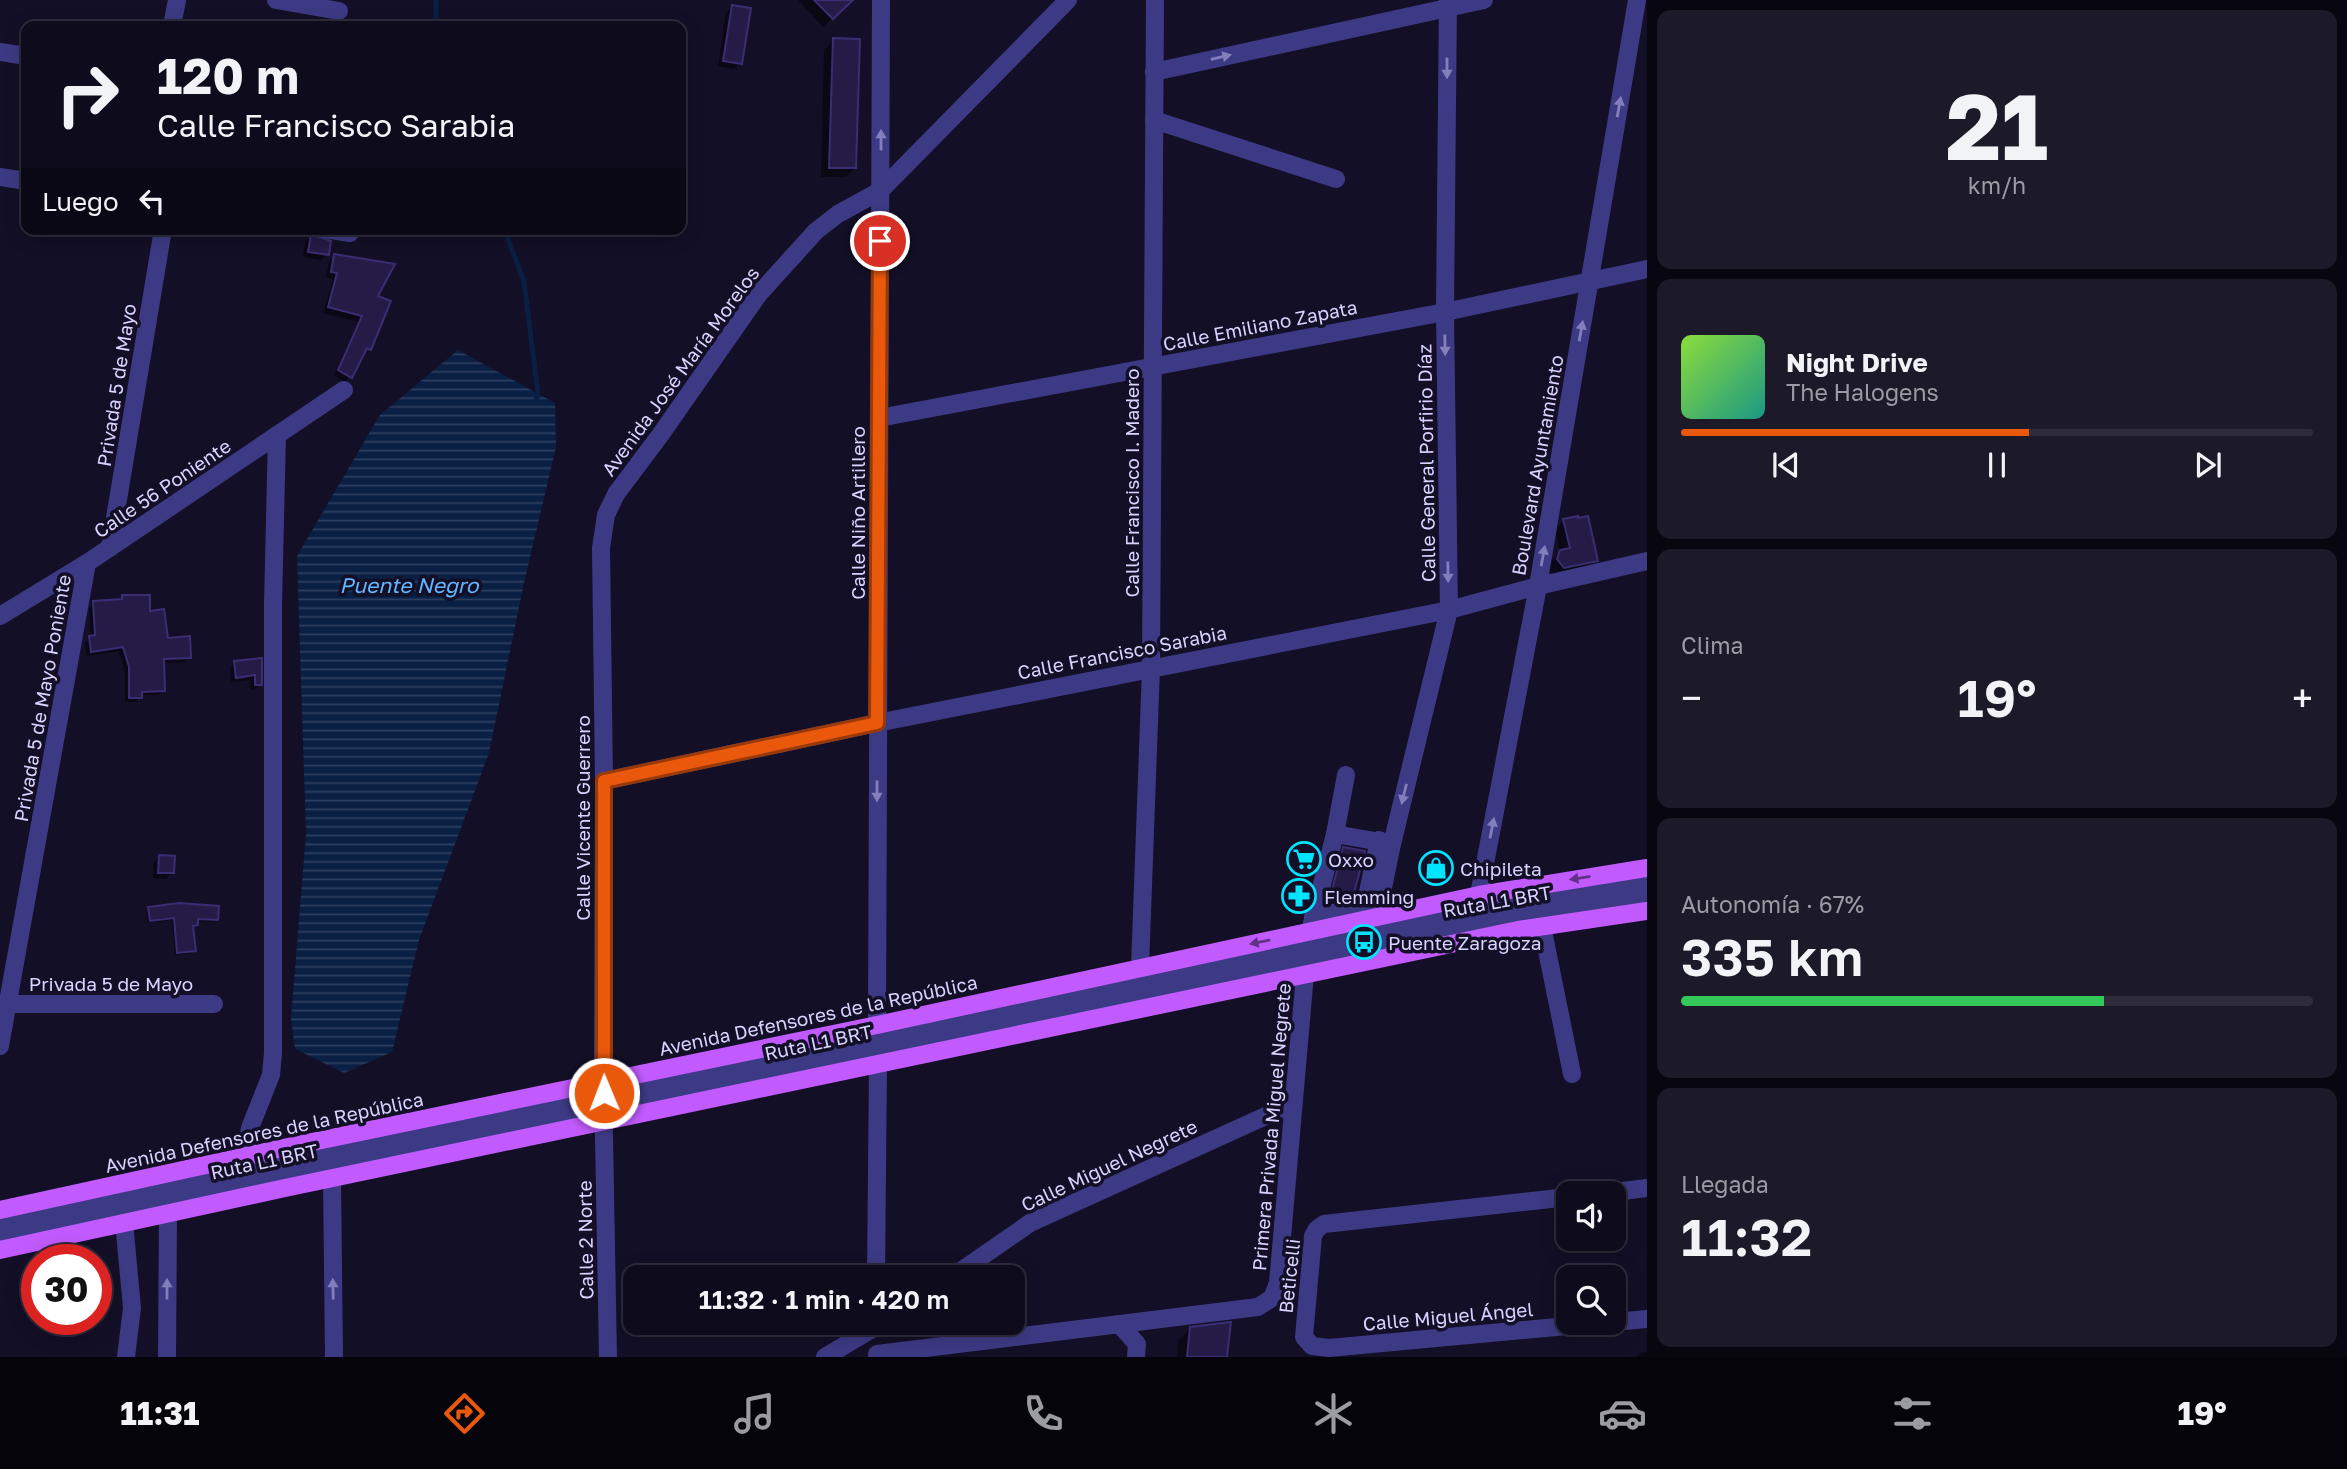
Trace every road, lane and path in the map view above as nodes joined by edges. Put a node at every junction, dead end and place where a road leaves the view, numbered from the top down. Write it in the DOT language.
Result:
graph roads {
  1 [pos="177,0"];
  2 [pos="276,0"];
  3 [pos="881,0"];
  4 [pos="1068,0"];
  5 [pos="1155,0"];
  6 [pos="1484,0"];
  7 [pos="1637,0"];
  8 [pos="1448,3"];
  9 [pos="339,11"];
  10 [pos="173,21"];
  11 [pos="0,52"];
  12 [pos="21,55"];
  13 [pos="1154,72"];
  14 [pos="1154,120"];
  15 [pos="0,177"];
  16 [pos="1336,179"];
  17 [pos="21,180"];
  18 [pos="880,191"];
  19 [pos="162,235"];
  20 [pos="1647,269"];
  21 [pos="1590,280"];
  22 [pos="1445,312"];
  23 [pos="1152,366"];
  24 [pos="344,390"];
  25 [pos="879,418"];
  26 [pos="277,435"];
  27 [pos="606,515"];
  28 [pos="110,548"];
  29 [pos="1647,561"];
  30 [pos="87,563"];
  31 [pos="1538,586"];
  32 [pos="1449,610"];
  33 [pos="0,616"];
  34 [pos="1151,668"];
  35 [pos="877,723"];
  36 [pos="1346,775"];
  37 [pos="604,781"];
  38 [pos="1335,834"];
  39 [pos="1385,842"];
  40 [pos="1647,868"];
  41 [pos="1647,885"];
  42 [pos="1646,911"];
  43 [pos="1371,912"];
  44 [pos="1483,916"];
  45 [pos="1311,924"];
  46 [pos="1542,926"];
  47 [pos="1140,967"];
  48 [pos="1305,974"];
  49 [pos="9,1004"];
  50 [pos="214,1004"];
  51 [pos="877,1025"];
  52 [pos="0,1046"];
  53 [pos="878,1065"];
  54 [pos="1572,1074"];
  55 [pos="604,1101"];
  56 [pos="1292,1104"];
  57 [pos="245,1157"];
  58 [pos="332,1178"];
  59 [pos="1647,1188"];
  60 [pos="1626,1191"];
  61 [pos="1556,1198"];
  62 [pos="0,1210"];
  63 [pos="168,1214"];
  64 [pos="0,1222"];
  65 [pos="124,1222"];
  66 [pos="0,1240"];
  67 [pos="0,1250"];
  68 [pos="876,1265"];
  69 [pos="970,1265"];
  70 [pos="1647,1319"];
  71 [pos="1626,1321"];
  72 [pos="1119,1324"];
  73 [pos="1556,1327"];
  74 [pos="861,1335"];
  75 [pos="878,1335"];
  76 [pos="1304,1337"];
  77 [pos="877,1355"];
  78 [pos="126,1357"];
  79 [pos="167,1357"];
  80 [pos="334,1357"];
  81 [pos="608,1357"];
  82 [pos="825,1357"];
  83 [pos="1136,1357"];
  1 -- 10 [label="street"];
  2 -- 9 [label="street"];
  18 -- 3 [label="street, Calle Niño Artillero, one-way"];
  4 -- 18 [label="street, Avenida José María Morelos"];
  5 -- 13 [label="street, Calle Francisco I. Madero"];
  6 -- 8 [label="street"];
  21 -- 7 [label="street, Boulevard Ayuntamiento, one-way"];
  13 -- 8 [label="street, one-way"];
  8 -- 22 [label="street, Calle General Porfirio Díaz, one-way"];
  11 -- 12 [label="street"];
  13 -- 14 [label="street, Calle Francisco I. Madero"];
  14 -- 16 [label="street"];
  14 -- 23 [label="street, Calle Francisco I. Madero"];
  15 -- 17 [label="street"];
  18 -- 25 [label="street, Calle Niño Artillero"];
  18 -- 27 [label="street, Avenida José María Morelos"];
  19 -- 28 [label="street, Privada 5 de Mayo"];
  20 -- 21 [label="street, Calle Emiliano Zapata"];
  21 -- 22 [label="street, Calle Emiliano Zapata"];
  31 -- 21 [label="street, Boulevard Ayuntamiento, one-way"];
  22 -- 23 [label="street, Calle Emiliano Zapata"];
  22 -- 32 [label="street, Calle General Porfirio Díaz, one-way"];
  23 -- 25 [label="street, Calle Emiliano Zapata"];
  23 -- 34 [label="street, Calle Francisco I. Madero"];
  24 -- 26 [label="street, Calle 56 Poniente"];
  25 -- 35 [label="street, Calle Niño Artillero"];
  26 -- 28 [label="street, Calle 56 Poniente"];
  26 -- 57 [label="street"];
  27 -- 37 [label="street, Calle Vicente Guerrero"];
  28 -- 30 [label="street, Calle 56 Poniente"];
  29 -- 31 [label="street, Calle Francisco Sarabia"];
  30 -- 33 [label="street, Calle 56 Poniente"];
  30 -- 49 [label="street, Privada 5 de Mayo Poniente"];
  31 -- 32 [label="street, Calle Francisco Sarabia"];
  44 -- 31 [label="street, Boulevard Ayuntamiento, one-way"];
  32 -- 34 [label="street, Calle Francisco Sarabia"];
  32 -- 39 [label="street, Calle General Porfirio Díaz, one-way"];
  34 -- 35 [label="street, Calle Francisco Sarabia"];
  34 -- 47 [label="street, Calle Francisco I. Madero"];
  35 -- 37 [label="street, Calle Francisco Sarabia"];
  35 -- 51 [label="street, Calle Niño Artillero, one-way"];
  36 -- 38 [label="street"];
  37 -- 55 [label="street, Calle Vicente Guerrero"];
  38 -- 39 [label="street"];
  38 -- 45 [label="street"];
  39 -- 43 [label="street, Calle General Porfirio Díaz"];
  40 -- 44 [label="main road, Avenida Defensores de la República, one-way"];
  41 -- 44 [label="street, Ruta L1 BRT"];
  42 -- 44 [label="street, Ruta L1 BRT"];
  42 -- 46 [label="main road, Avenida Defensores de la República"];
  43 -- 44 [label="main road, Avenida Defensores de la República"];
  43 -- 45 [label="main road, Avenida Defensores de la República"];
  44 -- 46 [label="main road, Avenida Defensores de la República"];
  44 -- 48 [label="main road, Avenida Defensores de la República"];
  44 -- 55 [label="street, Ruta L1 BRT"];
  45 -- 47 [label="main road, Avenida Defensores de la República, one-way"];
  46 -- 54 [label="street"];
  47 -- 51 [label="main road, Avenida Defensores de la República"];
  48 -- 53 [label="main road, Avenida Defensores de la República"];
  48 -- 56 [label="street, Primera Privada Miguel Negrete"];
  49 -- 50 [label="street, Privada 5 de Mayo"];
  49 -- 52 [label="street, Privada 5 de Mayo Poniente"];
  51 -- 55 [label="main road, Avenida Defensores de la República"];
  53 -- 55 [label="main road, Avenida Defensores de la República"];
  53 -- 68 [label="street"];
  55 -- 57 [label="main road, Avenida Defensores de la República"];
  55 -- 58 [label="main road, Avenida Defensores de la República"];
  55 -- 64 [label="street, Ruta L1 BRT"];
  55 -- 66 [label="street, Ruta L1 BRT"];
  55 -- 81 [label="street, Calle 2 Norte"];
  56 -- 69 [label="street, Calle Miguel Negrete"];
  56 -- 72 [label="street, Primera Privada Miguel Negrete"];
  57 -- 62 [label="main road, Avenida Defensores de la República"];
  58 -- 63 [label="main road, Avenida Defensores de la República"];
  80 -- 58 [label="street, one-way"];
  59 -- 60 [label="street"];
  61 -- 76 [label="street, Beticelli"];
  63 -- 65 [label="main road, Avenida Defensores de la República"];
  79 -- 63 [label="street, one-way"];
  65 -- 67 [label="main road, Avenida Defensores de la República"];
  65 -- 78 [label="street"];
  70 -- 71 [label="street"];
  72 -- 77 [label="street"];
  72 -- 83 [label="street"];
  73 -- 76 [label="street, Calle Miguel Ángel"];
  74 -- 82 [label="street"];
  75 -- 77 [label="street"];
}
